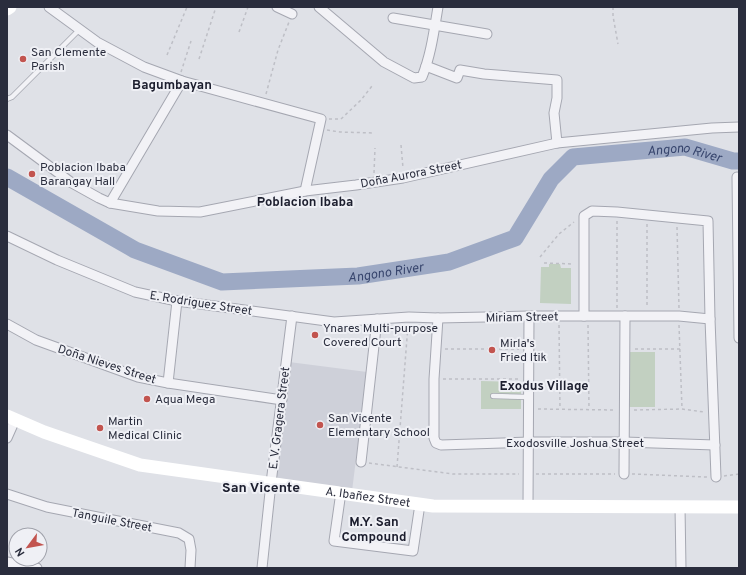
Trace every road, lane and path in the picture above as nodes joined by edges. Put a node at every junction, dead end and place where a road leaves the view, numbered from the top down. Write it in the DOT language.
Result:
graph roads {
  1 [pos="10,7"];
  2 [pos="49,7"];
  3 [pos="187,7"];
  4 [pos="216,7"];
  5 [pos="248,7"];
  6 [pos="277,7"];
  7 [pos="319,7"];
  8 [pos="438,7"];
  9 [pos="613,7"];
  10 [pos="7,9"];
  11 [pos="292,14"];
  12 [pos="393,18"];
  13 [pos="435,25"];
  14 [pos="79,30"];
  15 [pos="239,32"];
  16 [pos="487,34"];
  17 [pos="191,41"];
  18 [pos="618,44"];
  19 [pos="168,55"];
  20 [pos="199,59"];
  21 [pos="426,66"];
  22 [pos="180,80"];
  23 [pos="372,86"];
  24 [pos="7,100"];
  25 [pos="264,104"];
  26 [pos="320,124"];
  27 [pos="739,127"];
  28 [pos="374,133"];
  29 [pos="7,135"];
  30 [pos="557,143"];
  31 [pos="401,145"];
  32 [pos="374,148"];
  33 [pos="737,177"];
  34 [pos="403,178"];
  35 [pos="375,183"];
  36 [pos="305,191"];
  37 [pos="110,203"];
  38 [pos="617,212"];
  39 [pos="647,215"];
  40 [pos="584,216"];
  41 [pos="7,236"];
  42 [pos="540,257"];
  43 [pos="739,259"];
  44 [pos="544,263"];
  45 [pos="584,264"];
  46 [pos="177,301"];
  47 [pos="292,316"];
  48 [pos="529,316"];
  49 [pos="559,316"];
  50 [pos="586,316"];
  51 [pos="620,316"];
  52 [pos="647,316"];
  53 [pos="409,317"];
  54 [pos="438,318"];
  55 [pos="377,319"];
  56 [pos="710,319"];
  57 [pos="334,322"];
  58 [pos="7,324"];
  59 [pos="739,338"];
  60 [pos="436,349"];
  61 [pos="529,349"];
  62 [pos="680,349"];
  63 [pos="625,350"];
  64 [pos="434,379"];
  65 [pos="529,379"];
  66 [pos="168,383"];
  67 [pos="493,396"];
  68 [pos="529,397"];
  69 [pos="282,400"];
  70 [pos="560,409"];
  71 [pos="589,409"];
  72 [pos="11,418"];
  73 [pos="7,438"];
  74 [pos="529,442"];
  75 [pos="624,442"];
  76 [pos="715,445"];
  77 [pos="361,462"];
  78 [pos="397,467"];
  79 [pos="529,474"];
  80 [pos="624,474"];
  81 [pos="739,474"];
  82 [pos="716,478"];
  83 [pos="271,483"];
  84 [pos="341,492"];
  85 [pos="7,494"];
  86 [pos="420,504"];
  87 [pos="528,506"];
  88 [pos="680,507"];
  89 [pos="739,507"];
  90 [pos="7,562"];
  91 [pos="37,568"];
  92 [pos="190,568"];
  93 [pos="262,568"];
  94 [pos="681,568"];
  1 -- 10 [label="street"];
  2 -- 14 [label="street"];
  3 -- 19 [label="path"];
  4 -- 20 [label="path"];
  5 -- 15 [label="path"];
  6 -- 11 [label="street"];
  7 -- 21 [label="street"];
  8 -- 13 [label="street"];
  9 -- 18 [label="path"];
  11 -- 25 [label="path"];
  12 -- 13 [label="street"];
  13 -- 16 [label="street"];
  13 -- 21 [label="street"];
  14 -- 22 [label="street"];
  14 -- 24 [label="lane"];
  17 -- 22 [label="path"];
  21 -- 30 [label="street"];
  22 -- 25 [label="street"];
  22 -- 37 [label="street"];
  23 -- 26 [label="path"];
  25 -- 26 [label="street"];
  26 -- 28 [label="path"];
  26 -- 36 [label="street"];
  27 -- 30 [label="street, Doña Aurora Street"];
  29 -- 37 [label="street, Doña Aurora Street"];
  30 -- 34 [label="street, Doña Aurora Street"];
  31 -- 34 [label="path"];
  32 -- 35 [label="path"];
  33 -- 43 [label="street"];
  34 -- 35 [label="street, Doña Aurora Street"];
  35 -- 36 [label="street, Doña Aurora Street"];
  36 -- 37 [label="street, Doña Aurora Street"];
  38 -- 39 [label="street"];
  38 -- 40 [label="street"];
  38 -- 51 [label="path"];
  39 -- 52 [label="path"];
  39 -- 56 [label="street"];
  40 -- 42 [label="path"];
  40 -- 45 [label="street"];
  41 -- 46 [label="street, E. Rodriguez Street"];
  43 -- 59 [label="street"];
  44 -- 45 [label="path"];
  45 -- 50 [label="street"];
  46 -- 47 [label="street, E. Rodriguez Street"];
  46 -- 66 [label="street"];
  47 -- 57 [label="street, E. Rodriguez Street"];
  47 -- 69 [label="street, E. V. Gragera Street"];
  48 -- 49 [label="street, Miriam Street"];
  48 -- 54 [label="street, Miriam Street"];
  48 -- 61 [label="street"];
  49 -- 50 [label="street, Miriam Street"];
  49 -- 70 [label="path"];
  50 -- 51 [label="street, Miriam Street"];
  50 -- 71 [label="path"];
  51 -- 52 [label="street, Miriam Street"];
  51 -- 63 [label="street"];
  52 -- 56 [label="street, Miriam Street"];
  53 -- 54 [label="street, Miriam Street"];
  53 -- 55 [label="street, Miriam Street"];
  53 -- 78 [label="path"];
  54 -- 60 [label="street"];
  55 -- 57 [label="street, Miriam Street"];
  55 -- 77 [label="street"];
  56 -- 76 [label="street"];
  58 -- 66 [label="street, Doña Nieves Street"];
  60 -- 61 [label="path"];
  60 -- 64 [label="street"];
  61 -- 65 [label="street"];
  62 -- 63 [label="path"];
  63 -- 75 [label="street"];
  64 -- 65 [label="path"];
  64 -- 74 [label="street, Exodosville Joshua Street"];
  65 -- 68 [label="street"];
  66 -- 69 [label="street, Doña Nieves Street"];
  67 -- 68 [label="lane"];
  68 -- 74 [label="street"];
  69 -- 83 [label="street, E. V. Gragera Street"];
  72 -- 73 [label="street"];
  72 -- 83 [label="street, A. Ibañez Street"];
  74 -- 75 [label="street, Exodosville Joshua Street"];
  74 -- 79 [label="street"];
  75 -- 76 [label="street, Exodosville Joshua Street"];
  75 -- 80 [label="street"];
  76 -- 82 [label="street"];
  77 -- 78 [label="path"];
  78 -- 79 [label="path"];
  79 -- 80 [label="path"];
  79 -- 87 [label="street"];
  80 -- 82 [label="path"];
  81 -- 82 [label="path"];
  83 -- 84 [label="street, A. Ibañez Street"];
  83 -- 93 [label="street, E. V. Gragera Street"];
  84 -- 86 [label="street, A. Ibañez Street"];
  84 -- 86 [label="street"];
  85 -- 92 [label="street, Tanguile Street"];
  86 -- 87 [label="street, A. Ibañez Street"];
  87 -- 88 [label="street, A. Ibañez Street"];
  88 -- 89 [label="street, A. Ibañez Street"];
  88 -- 94 [label="street"];
  90 -- 91 [label="street"];
}
